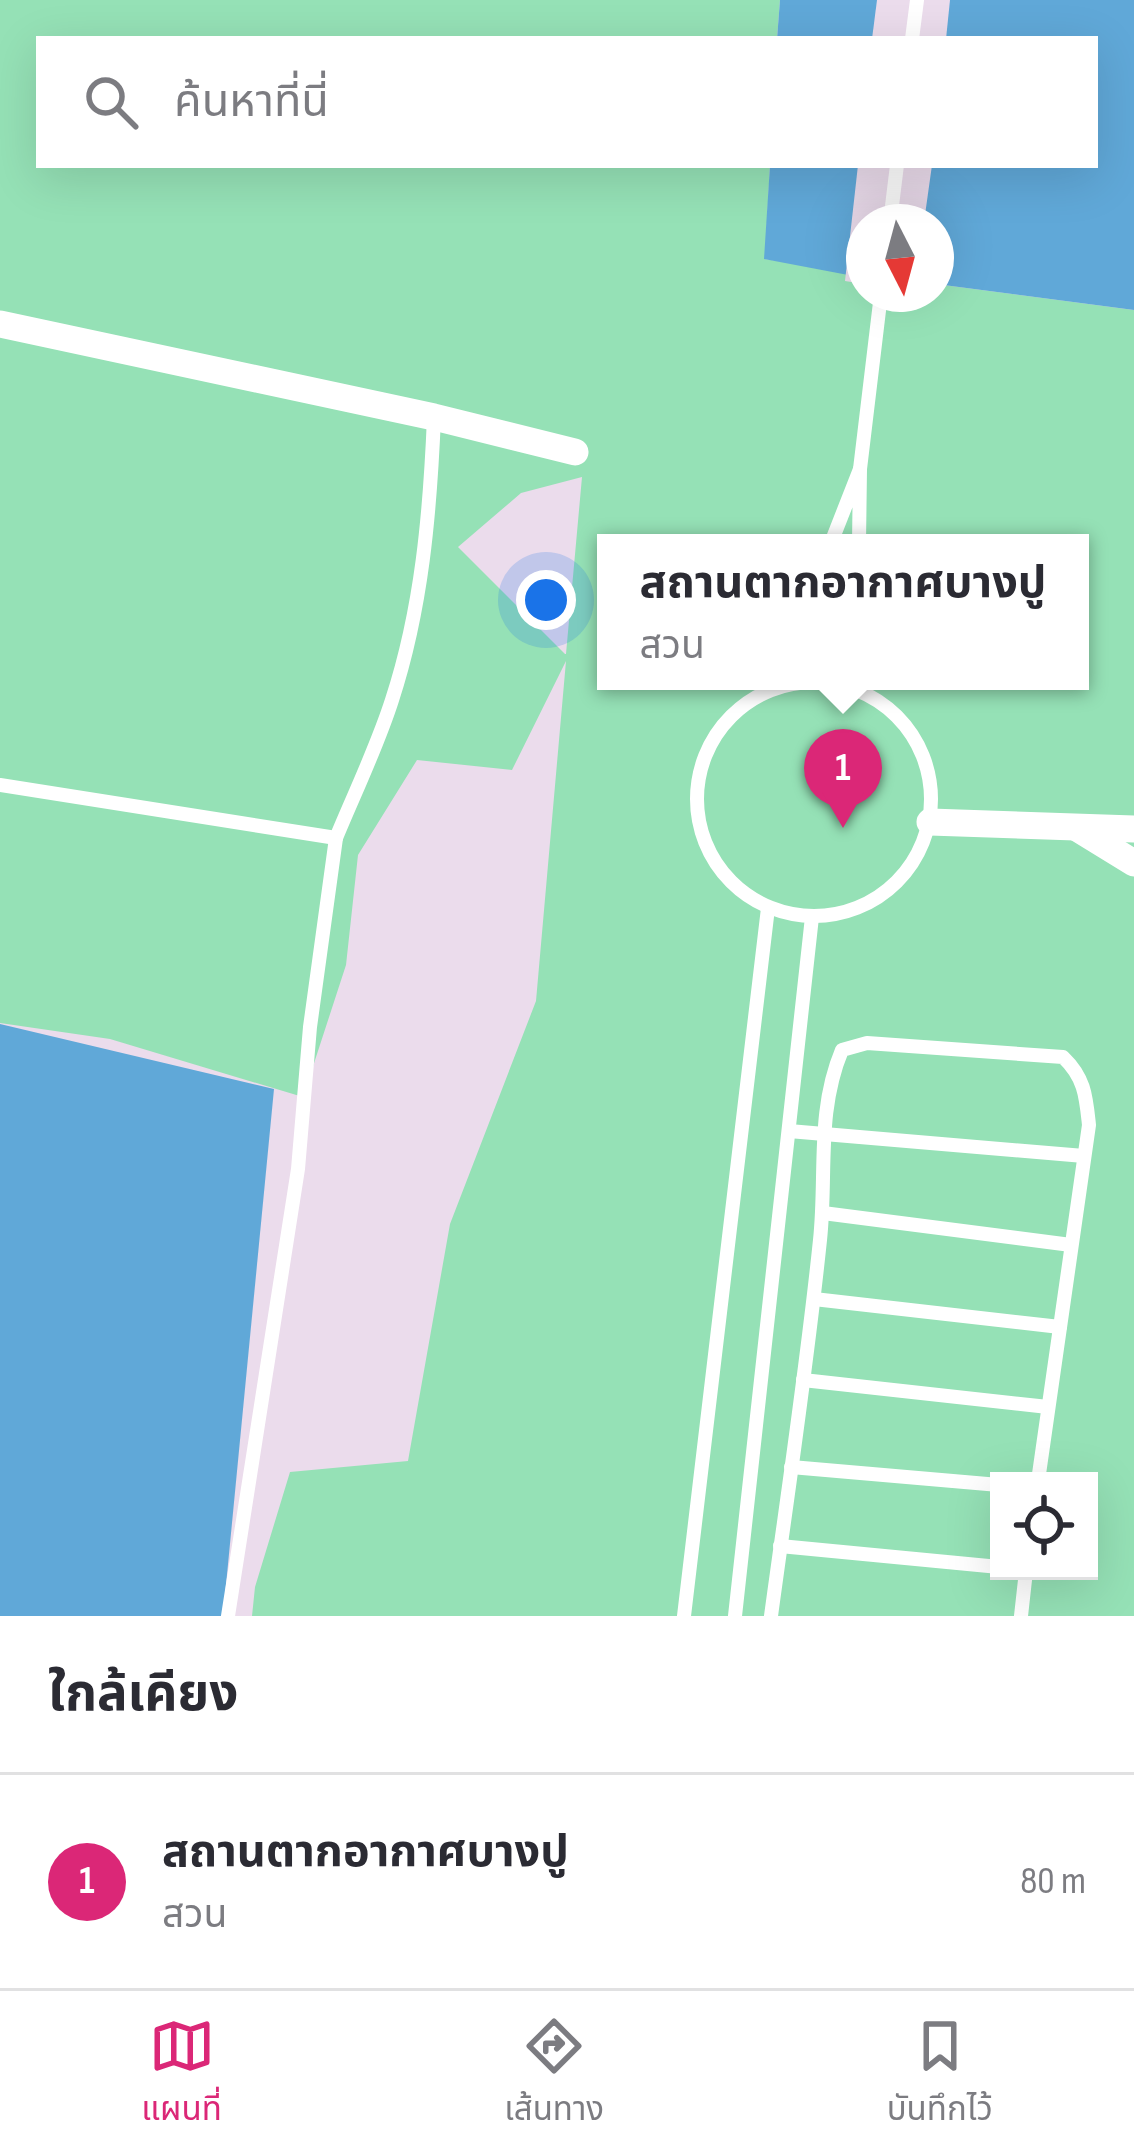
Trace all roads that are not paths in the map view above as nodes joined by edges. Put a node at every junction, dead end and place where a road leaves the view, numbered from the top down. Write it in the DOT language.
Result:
graph roads {
  1 [pos="916,0"];
  2 [pos="912,36"];
  3 [pos="897,168"];
  4 [pos="892,204"];
  5 [pos="879,312"];
  6 [pos="0,324"];
  7 [pos="434,417"];
  8 [pos="575,452"];
  9 [pos="860,469"];
  10 [pos="835,534"];
  11 [pos="859,534"];
  12 [pos="763,690"];
  13 [pos="857,690"];
  14 [pos="878,690"];
  15 [pos="880,702"];
  16 [pos="0,784"];
  17 [pos="930,822"];
  18 [pos="1074,826"];
  19 [pos="1134,829"];
  20 [pos="336,838"];
  21 [pos="1134,863"];
  22 [pos="768,908"];
  23 [pos="812,917"];
  24 [pos="789,1131"];
  25 [pos="823,1132"];
  26 [pos="1084,1156"];
  27 [pos="823,1213"];
  28 [pos="1071,1245"];
  29 [pos="814,1299"];
  30 [pos="1060,1327"];
  31 [pos="803,1380"];
  32 [pos="1048,1407"];
  33 [pos="791,1467"];
  34 [pos="1039,1472"];
  35 [pos="990,1484"];
  36 [pos="780,1546"];
  37 [pos="990,1566"];
  38 [pos="1025,1580"];
  39 [pos="228,1616"];
  40 [pos="683,1616"];
  41 [pos="735,1616"];
  42 [pos="771,1616"];
  43 [pos="1022,1616"];
  1 -- 2 [label="lane"];
  3 -- 4 [label="lane"];
  5 -- 9 [label="lane"];
  6 -- 7 [label="street"];
  7 -- 8 [label="street"];
  7 -- 20 [label="lane"];
  9 -- 10 [label="lane"];
  9 -- 11 [label="lane"];
  12 -- 22 [label="lane"];
  13 -- 15 [label="lane"];
  14 -- 15 [label="lane"];
  15 -- 17 [label="lane"];
  16 -- 20 [label="lane"];
  17 -- 18 [label="street"];
  17 -- 23 [label="lane"];
  18 -- 19 [label="street"];
  18 -- 21 [label="street"];
  20 -- 39 [label="lane"];
  22 -- 23 [label="lane"];
  22 -- 40 [label="lane"];
  23 -- 24 [label="lane"];
  24 -- 25 [label="lane"];
  24 -- 41 [label="lane"];
  25 -- 26 [label="lane"];
  25 -- 26 [label="lane"];
  25 -- 27 [label="lane"];
  26 -- 28 [label="lane"];
  27 -- 28 [label="lane"];
  27 -- 29 [label="lane"];
  28 -- 30 [label="lane"];
  29 -- 30 [label="lane"];
  29 -- 31 [label="lane"];
  30 -- 32 [label="lane"];
  31 -- 32 [label="lane"];
  31 -- 33 [label="lane"];
  32 -- 34 [label="lane"];
  33 -- 35 [label="lane"];
  33 -- 36 [label="lane"];
  36 -- 37 [label="lane"];
  36 -- 42 [label="lane"];
  38 -- 43 [label="lane"];
}
